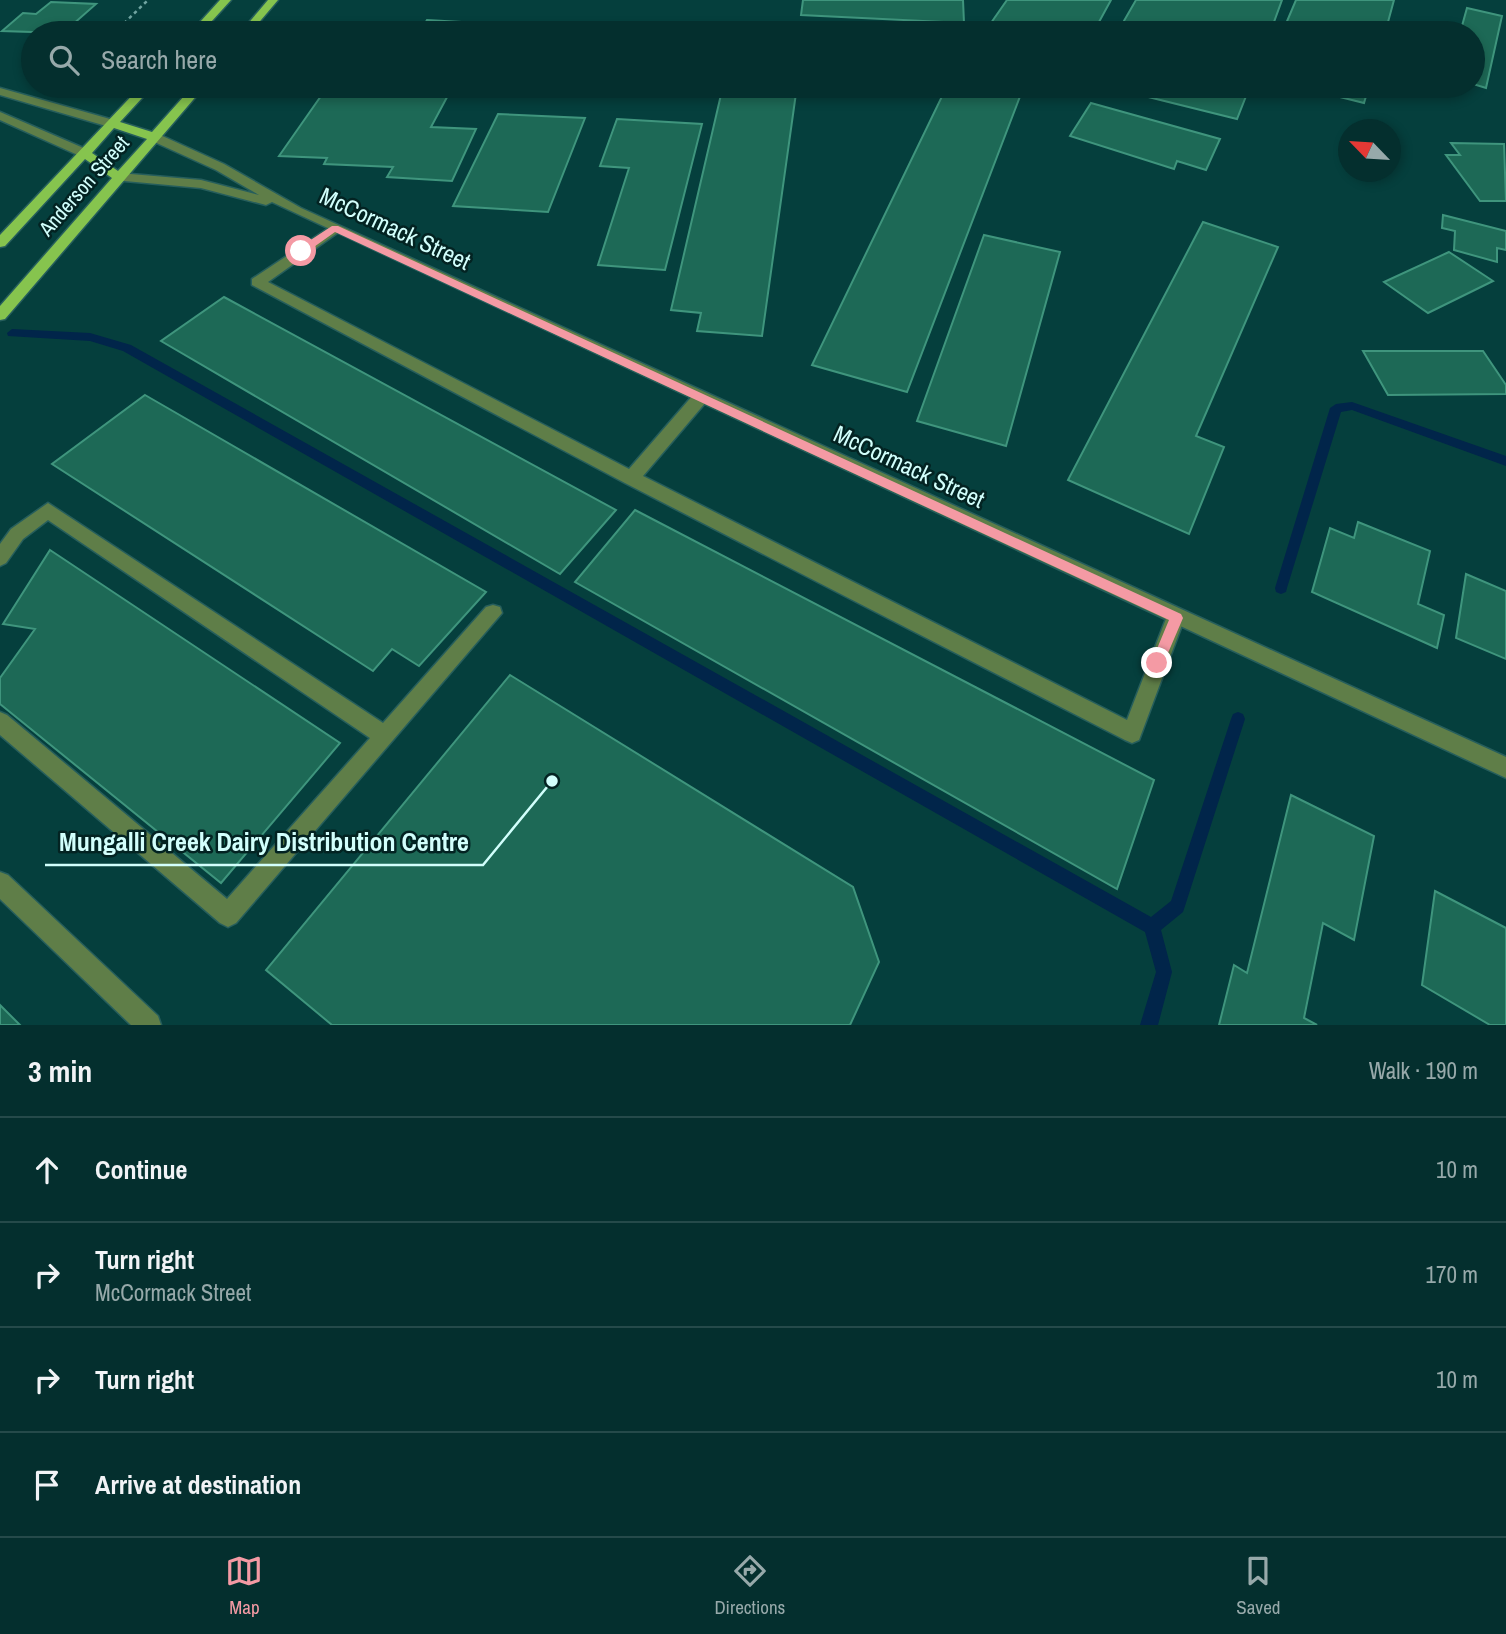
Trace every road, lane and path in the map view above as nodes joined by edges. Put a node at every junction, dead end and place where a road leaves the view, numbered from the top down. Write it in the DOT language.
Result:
graph roads {
  1 [pos="148,0"];
  2 [pos="226,0"];
  3 [pos="274,0"];
  4 [pos="126,21"];
  5 [pos="206,21"];
  6 [pos="256,21"];
  7 [pos="0,91"];
  8 [pos="21,97"];
  9 [pos="24,98"];
  10 [pos="136,98"];
  11 [pos="188,98"];
  12 [pos="0,116"];
  13 [pos="113,124"];
  14 [pos="154,137"];
  15 [pos="84,153"];
  16 [pos="119,177"];
  17 [pos="293,209"];
  18 [pos="335,228"];
  19 [pos="0,243"];
  20 [pos="0,315"];
  21 [pos="700,398"];
  22 [pos="631,478"];
  23 [pos="0,558"];
  24 [pos="493,613"];
  25 [pos="1176,618"];
  26 [pos="0,722"];
  27 [pos="384,735"];
  28 [pos="1506,768"];
  29 [pos="0,883"];
  30 [pos="149,1025"];
  1 -- 4 [label="path"];
  2 -- 5 [label="main road"];
  3 -- 6 [label="main road"];
  7 -- 8 [label="street, McCormack Street"];
  9 -- 13 [label="street, McCormack Street"];
  10 -- 13 [label="main road, Anderson Street"];
  11 -- 14 [label="main road, Anderson Street"];
  12 -- 15 [label="street, McCormack Street"];
  13 -- 14 [label="main road, McCormack Street"];
  13 -- 15 [label="main road, Anderson Street"];
  14 -- 16 [label="main road, Anderson Street"];
  14 -- 17 [label="street, McCormack Street"];
  15 -- 16 [label="main road, McCormack Street"];
  15 -- 19 [label="main road, Anderson Street"];
  16 -- 17 [label="street, McCormack Street"];
  16 -- 20 [label="main road, Anderson Street"];
  17 -- 18 [label="street, McCormack Street"];
  18 -- 21 [label="street, McCormack Street"];
  18 -- 22 [label="street"];
  21 -- 22 [label="street"];
  21 -- 25 [label="street, McCormack Street"];
  22 -- 25 [label="street"];
  23 -- 27 [label="street"];
  24 -- 27 [label="street"];
  25 -- 28 [label="street, McCormack Street"];
  26 -- 27 [label="street"];
  29 -- 30 [label="street"];
}
